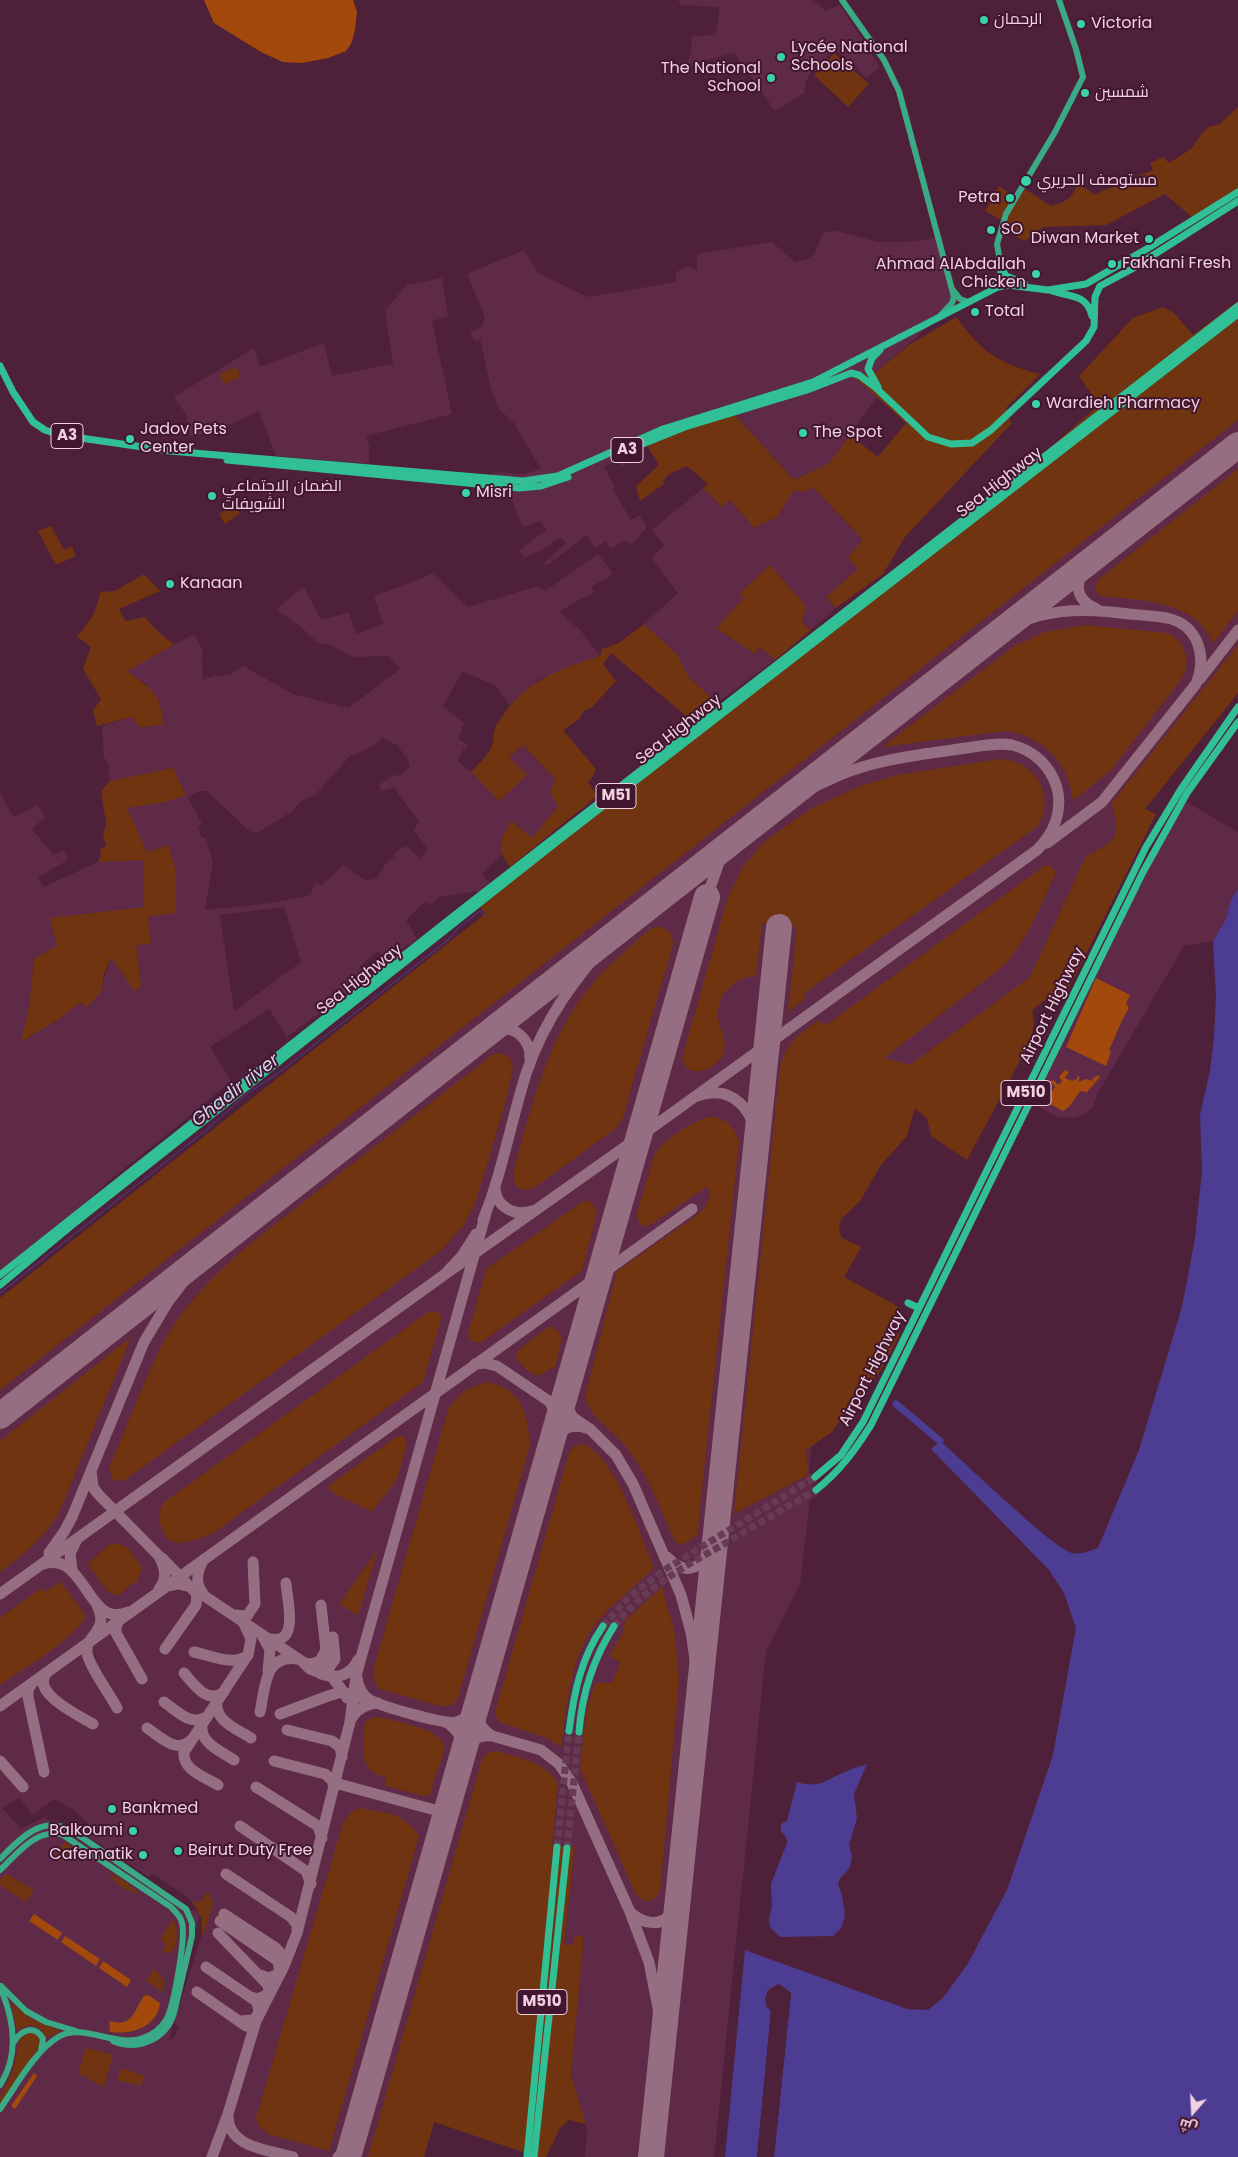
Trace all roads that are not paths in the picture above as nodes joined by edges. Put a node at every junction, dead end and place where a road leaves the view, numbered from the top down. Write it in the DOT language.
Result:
graph roads {
  1 [pos="842,0"];
  2 [pos="1059,0"];
  3 [pos="1238,192"];
  4 [pos="1238,202"];
  5 [pos="1001,267"];
  6 [pos="1037,288"];
  7 [pos="952,289"];
  8 [pos="1048,290"];
  9 [pos="985,293"];
  10 [pos="968,302"];
  11 [pos="1238,306"];
  12 [pos="1238,314"];
  13 [pos="939,317"];
  14 [pos="1094,326"];
  15 [pos="888,343"];
  16 [pos="0,366"];
  17 [pos="884,395"];
  18 [pos="170,451"];
  19 [pos="1238,708"];
  20 [pos="1238,722"];
  21 [pos="0,1276"];
  22 [pos="0,1285"];
  23 [pos="908,1303"];
  24 [pos="919,1308"];
  25 [pos="814,1477"];
  26 [pos="816,1490"];
  27 [pos="603,1626"];
  28 [pos="614,1626"];
  29 [pos="569,1731"];
  30 [pos="579,1732"];
  31 [pos="557,1847"];
  32 [pos="567,1848"];
  33 [pos="0,1859"];
  34 [pos="0,1870"];
  35 [pos="0,1986"];
  36 [pos="170,2024"];
  37 [pos="79,2032"];
  38 [pos="169,2036"];
  39 [pos="110,2039"];
  40 [pos="14,2042"];
  41 [pos="38,2055"];
  42 [pos="0,2085"];
  43 [pos="0,2109"];
  44 [pos="527,2157"];
  45 [pos="534,2157"];
  1 -- 7 [label="main road"];
  2 -- 5 [label="main road"];
  3 -- 8 [label="highway, A3"];
  4 -- 14 [label="highway"];
  5 -- 6 [label="highway"];
  5 -- 9 [label="highway"];
  6 -- 8 [label="highway, A3"];
  6 -- 9 [label="highway, A3"];
  7 -- 10 [label="main road"];
  7 -- 13 [label="main road"];
  8 -- 14 [label="highway"];
  9 -- 10 [label="highway, A3"];
  10 -- 13 [label="highway, A3"];
  11 -- 21 [label="highway, Sea Highway / M51"];
  12 -- 22 [label="highway, Sea Highway / M51"];
  13 -- 15 [label="highway, A3"];
  14 -- 17 [label="highway, A3"];
  15 -- 17 [label="highway"];
  15 -- 18 [label="highway, A3"];
  16 -- 18 [label="highway, A3"];
  17 -- 18 [label="highway, A3"];
  19 -- 24 [label="highway, Airport Highway / M510"];
  20 -- 26 [label="highway, Airport Highway / M510"];
  23 -- 24 [label="highway"];
  24 -- 25 [label="highway, Airport Highway / M510"];
  27 -- 29 [label="highway"];
  28 -- 30 [label="highway"];
  31 -- 44 [label="highway, M510"];
  32 -- 45 [label="highway, M510"];
  33 -- 36 [label="main road"];
  34 -- 39 [label="main road"];
  35 -- 37 [label="main road"];
  35 -- 40 [label="main road"];
  36 -- 38 [label="main road"];
  36 -- 39 [label="main road"];
  37 -- 39 [label="main road"];
  37 -- 41 [label="main road"];
  40 -- 41 [label="main road"];
  40 -- 42 [label="main road"];
  41 -- 43 [label="main road"];
}
